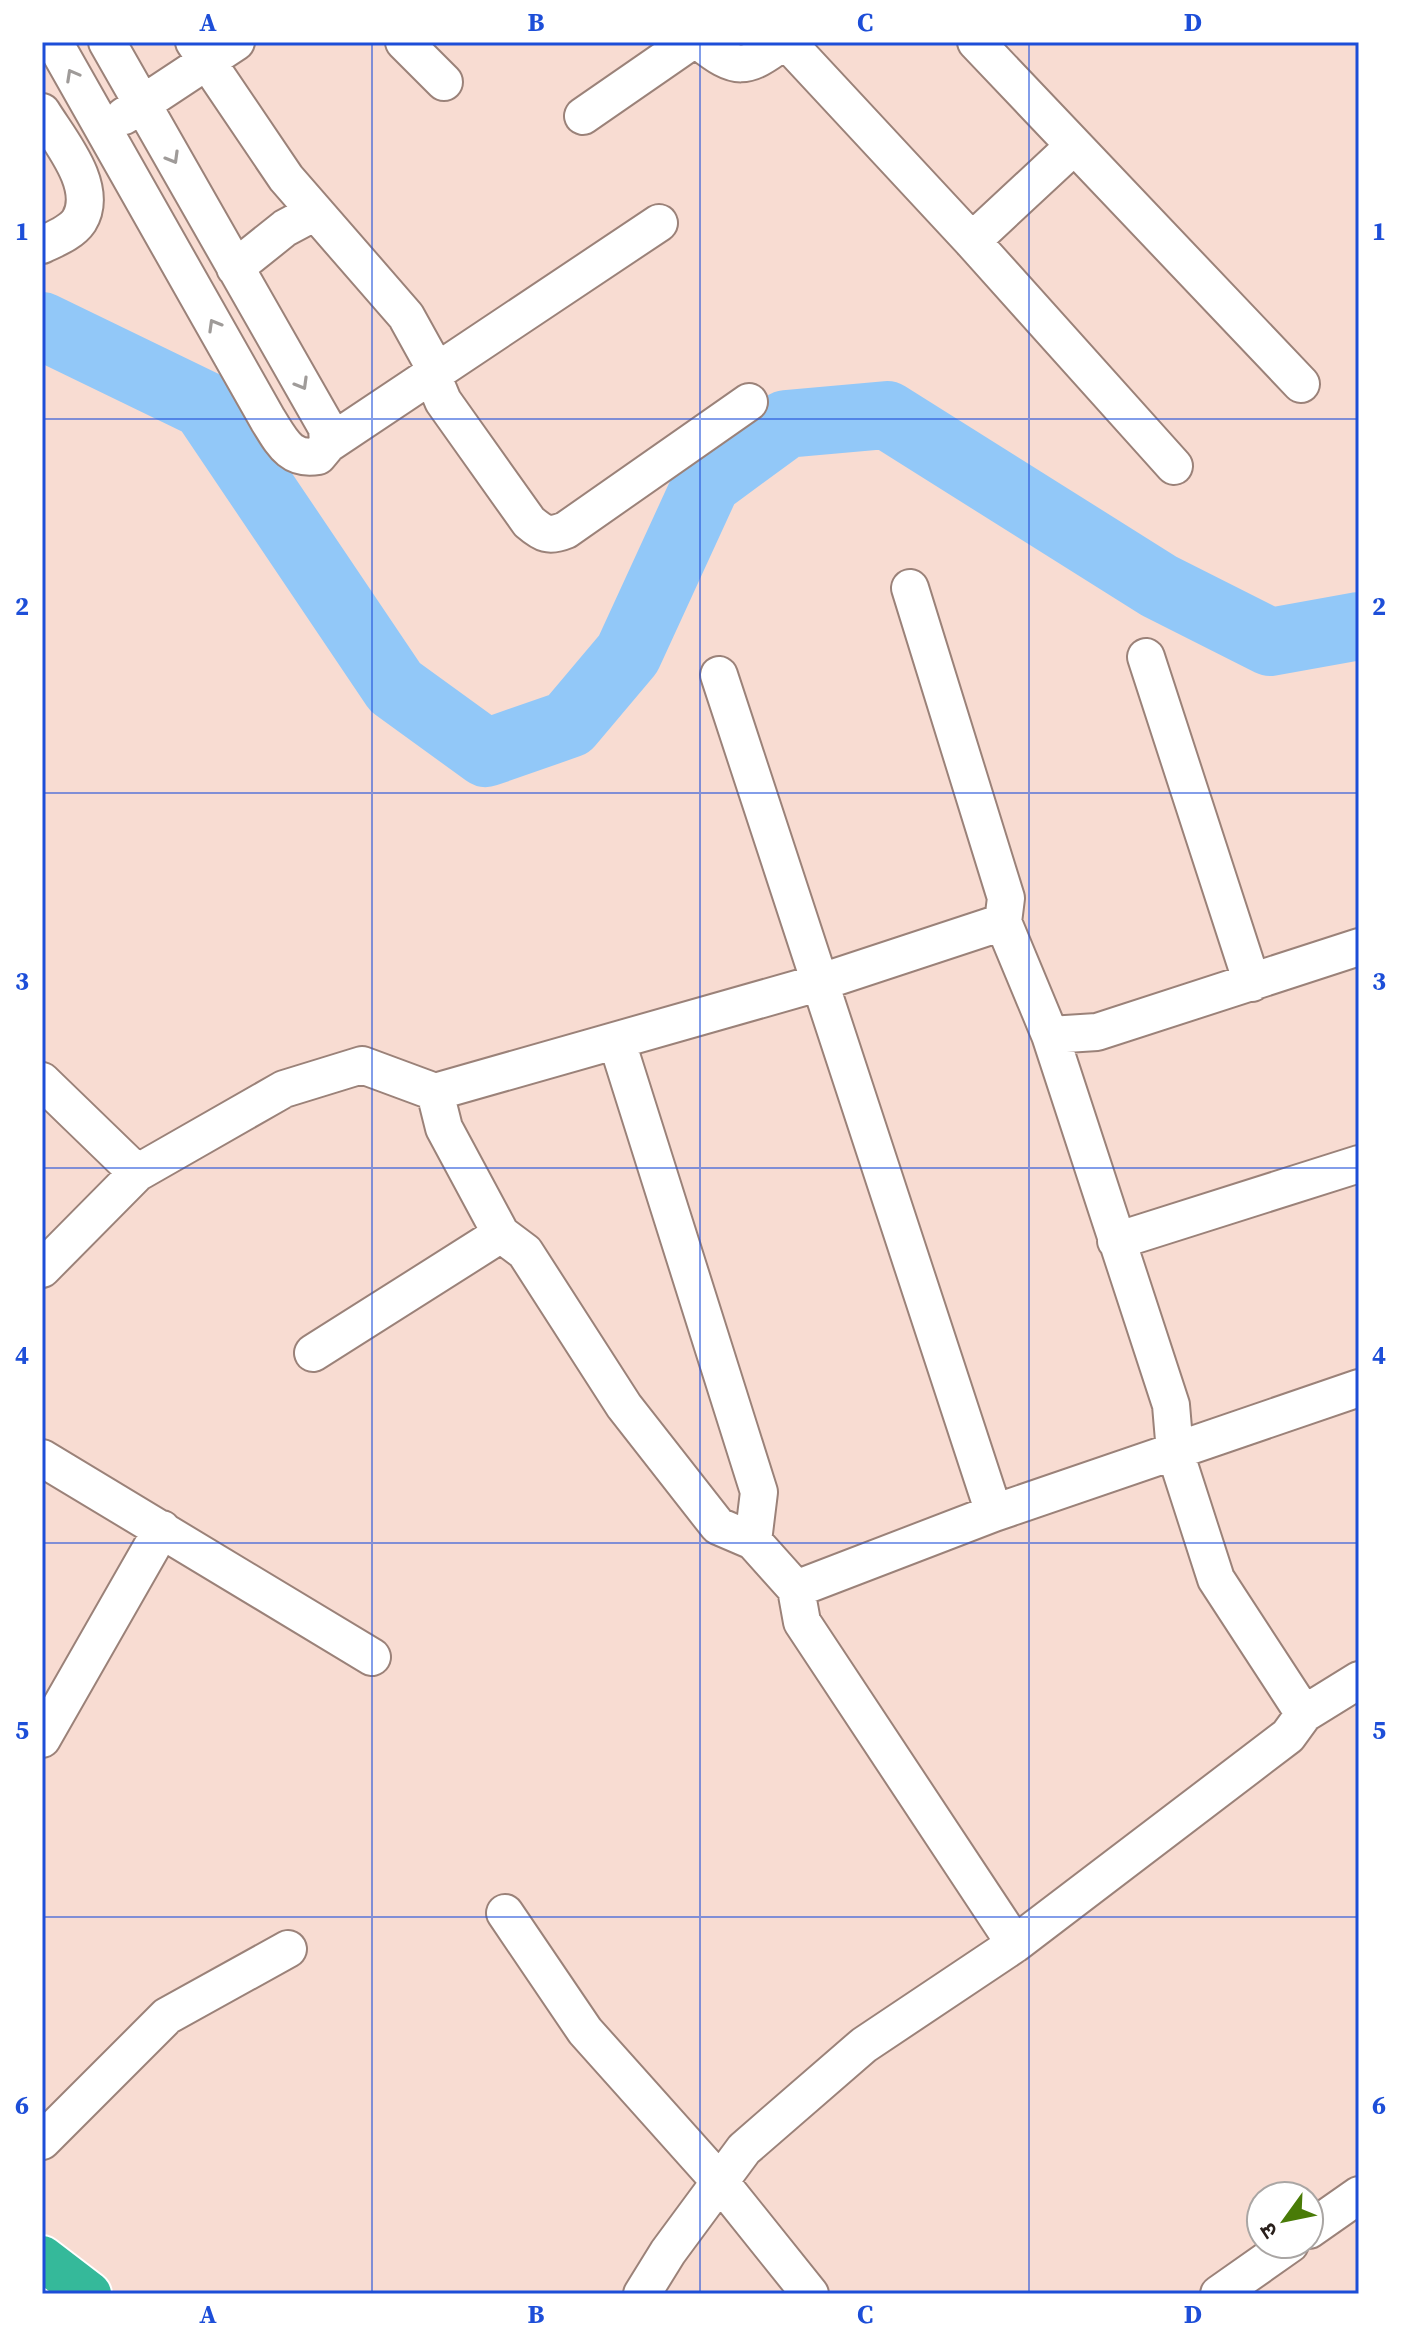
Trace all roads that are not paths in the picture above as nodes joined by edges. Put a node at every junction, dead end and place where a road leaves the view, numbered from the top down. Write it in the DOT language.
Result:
graph roads {
  1 [pos="54,42"];
  2 [pos="107,42"];
  3 [pos="236,42"];
  4 [pos="404,42"];
  5 [pos="690,42"];
  6 [pos="700,42"];
  7 [pos="785,42"];
  8 [pos="976,42"];
  9 [pos="200,52"];
  10 [pos="444,82"];
  11 [pos="143,105"];
  12 [pos="42,112"];
  13 [pos="583,116"];
  14 [pos="103,129"];
  15 [pos="1074,146"];
  16 [pos="315,212"];
  17 [pos="659,223"];
  18 [pos="972,241"];
  19 [pos="42,245"];
  20 [pos="235,268"];
  21 [pos="437,372"];
  22 [pos="1301,384"];
  23 [pos="749,402"];
  24 [pos="328,444"];
  25 [pos="1174,466"];
  26 [pos="910,588"];
  27 [pos="1146,657"];
  28 [pos="719,675"];
  29 [pos="1003,922"];
  30 [pos="1359,947"];
  31 [pos="818,983"];
  32 [pos="1252,983"];
  33 [pos="1050,1035"];
  34 [pos="617,1042"];
  35 [pos="42,1081"];
  36 [pos="435,1092"];
  37 [pos="1359,1164"];
  38 [pos="137,1173"];
  39 [pos="501,1234"];
  40 [pos="1116,1241"];
  41 [pos="42,1269"];
  42 [pos="313,1353"];
  43 [pos="1359,1388"];
  44 [pos="1175,1452"];
  45 [pos="42,1458"];
  46 [pos="994,1513"];
  47 [pos="162,1529"];
  48 [pos="753,1541"];
  49 [pos="796,1589"];
  50 [pos="372,1657"];
  51 [pos="1359,1680"];
  52 [pos="1304,1714"];
  53 [pos="42,1739"];
  54 [pos="505,1913"];
  55 [pos="1015,1944"];
  56 [pos="288,1949"];
  57 [pos="42,2141"];
  58 [pos="721,2183"];
  59 [pos="1359,2195"];
  60 [pos="1325,2219"];
  61 [pos="42,2258"];
  62 [pos="1267,2260"];
  63 [pos="89,2294"];
  64 [pos="642,2294"];
  65 [pos="810,2294"];
  66 [pos="1219,2294"];
  14 -- 1 [label="street, one-way"];
  2 -- 11 [label="street"];
  3 -- 9 [label="street"];
  4 -- 10 [label="street"];
  5 -- 13 [label="street"];
  6 -- 7 [label="street"];
  7 -- 18 [label="street"];
  8 -- 15 [label="street"];
  9 -- 11 [label="street"];
  9 -- 16 [label="street"];
  11 -- 14 [label="street"];
  11 -- 20 [label="street, one-way"];
  12 -- 19 [label="street"];
  24 -- 14 [label="street, one-way"];
  15 -- 18 [label="street"];
  15 -- 22 [label="street"];
  16 -- 20 [label="street"];
  16 -- 21 [label="street"];
  17 -- 21 [label="street"];
  18 -- 25 [label="street"];
  20 -- 24 [label="street, one-way"];
  21 -- 23 [label="street"];
  21 -- 24 [label="street"];
  26 -- 29 [label="street"];
  27 -- 32 [label="street"];
  28 -- 31 [label="street"];
  29 -- 31 [label="street"];
  29 -- 33 [label="street"];
  30 -- 32 [label="street"];
  31 -- 34 [label="street"];
  31 -- 46 [label="street"];
  32 -- 33 [label="street"];
  33 -- 40 [label="street"];
  34 -- 36 [label="street"];
  34 -- 48 [label="street"];
  35 -- 38 [label="street"];
  36 -- 38 [label="street"];
  36 -- 39 [label="street"];
  37 -- 40 [label="street"];
  38 -- 41 [label="street"];
  39 -- 42 [label="street"];
  39 -- 48 [label="street"];
  40 -- 44 [label="street"];
  43 -- 44 [label="street"];
  44 -- 46 [label="street"];
  44 -- 52 [label="street"];
  45 -- 47 [label="street"];
  46 -- 49 [label="street"];
  47 -- 50 [label="street"];
  47 -- 53 [label="street"];
  48 -- 49 [label="street"];
  49 -- 55 [label="street"];
  51 -- 52 [label="street"];
  52 -- 55 [label="street"];
  54 -- 58 [label="street"];
  55 -- 58 [label="street"];
  56 -- 57 [label="street"];
  58 -- 64 [label="street"];
  58 -- 65 [label="street"];
  59 -- 60 [label="street"];
  61 -- 63 [label="highway"];
  62 -- 66 [label="street"];
}
